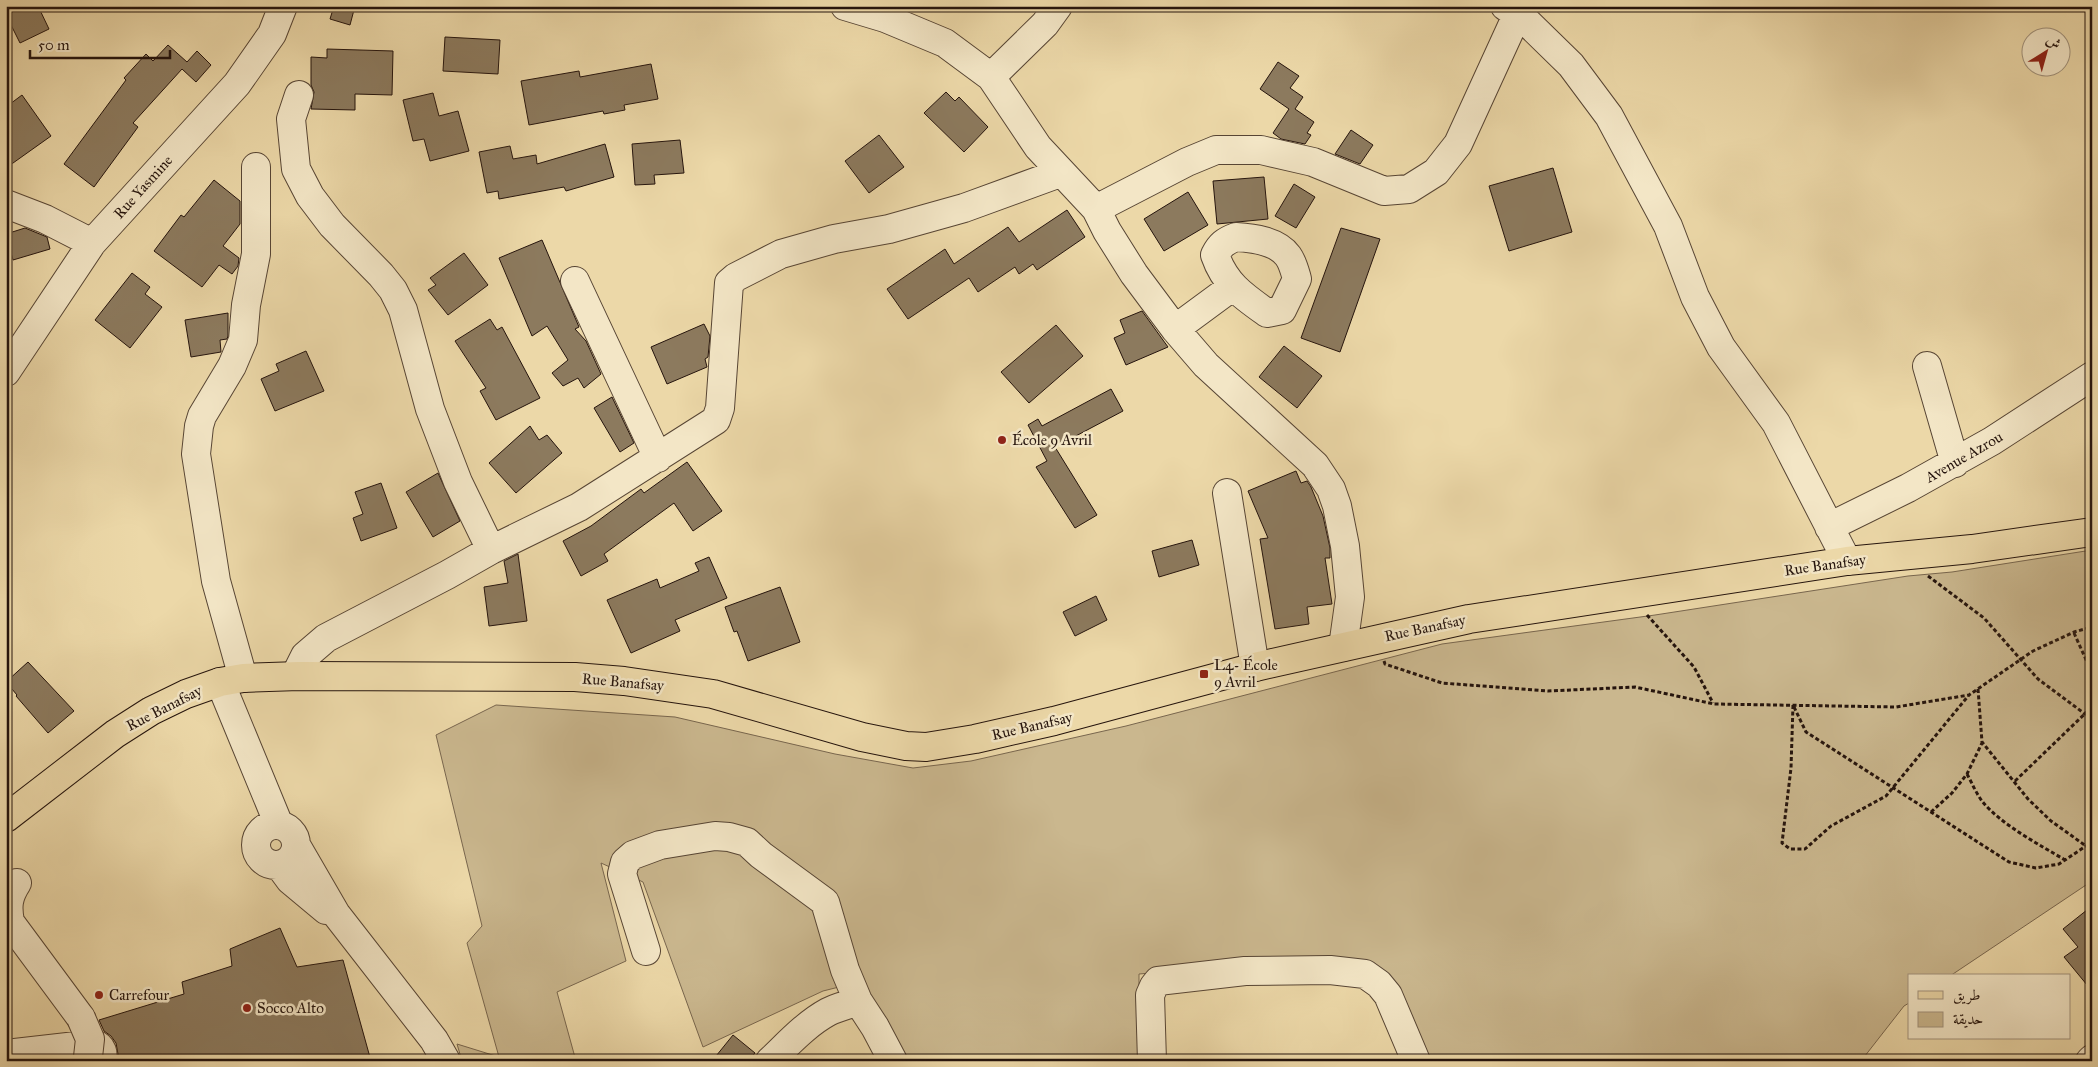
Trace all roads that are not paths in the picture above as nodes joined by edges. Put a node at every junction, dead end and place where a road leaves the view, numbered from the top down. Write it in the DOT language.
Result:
graph roads {
  1 [pos="283,6"];
  2 [pos="845,6"];
  3 [pos="1058,6"];
  4 [pos="1511,11"];
  5 [pos="991,78"];
  6 [pos="299,95"];
  7 [pos="256,167"];
  8 [pos="1060,173"];
  9 [pos="6,204"];
  10 [pos="1096,210"];
  11 [pos="92,243"];
  12 [pos="575,281"];
  13 [pos="1232,288"];
  14 [pos="1175,330"];
  15 [pos="1927,366"];
  16 [pos="6,372"];
  17 [pos="2092,376"];
  18 [pos="658,458"];
  19 [pos="1955,463"];
  20 [pos="1227,493"];
  21 [pos="1829,527"];
  22 [pos="2092,532"];
  23 [pos="491,550"];
  24 [pos="1847,561"];
  25 [pos="1343,647"];
  26 [pos="1255,667"];
  27 [pos="299,676"];
  28 [pos="231,680"];
  29 [pos="6,818"];
  30 [pos="17,883"];
  31 [pos="646,951"];
  32 [pos="858,1001"];
  33 [pos="6,1054"];
  34 [pos="91,1060"];
  35 [pos="446,1061"];
  36 [pos="770,1061"];
  37 [pos="893,1061"];
  38 [pos="1152,1061"];
  39 [pos="1416,1061"];
  1 -- 11 [label="street, Rue Yasmine"];
  2 -- 5 [label="street"];
  3 -- 5 [label="street"];
  4 -- 10 [label="street"];
  4 -- 21 [label="street"];
  5 -- 8 [label="street"];
  6 -- 23 [label="street"];
  7 -- 28 [label="street"];
  8 -- 10 [label="street"];
  8 -- 18 [label="street"];
  9 -- 11 [label="street"];
  10 -- 14 [label="street"];
  11 -- 16 [label="street, Rue Yasmine"];
  12 -- 18 [label="street"];
  13 -- 13 [label="street"];
  13 -- 14 [label="street"];
  14 -- 25 [label="street"];
  15 -- 19 [label="street"];
  17 -- 19 [label="street, Avenue Azrou"];
  18 -- 23 [label="street"];
  19 -- 21 [label="street, Avenue Azrou"];
  20 -- 26 [label="street"];
  21 -- 24 [label="street"];
  22 -- 24 [label="main road, Rue Banafsay"];
  23 -- 27 [label="street"];
  24 -- 25 [label="main road, Rue Banafsay"];
  25 -- 26 [label="main road, Rue Banafsay"];
  26 -- 27 [label="main road, Rue Banafsay"];
  27 -- 28 [label="main road, Rue Banafsay"];
  28 -- 29 [label="main road, Rue Banafsay"];
  28 -- 35 [label="street"];
  30 -- 34 [label="street, bridge"];
  31 -- 32 [label="street"];
  32 -- 36 [label="street"];
  32 -- 37 [label="street"];
  33 -- 34 [label="street"];
  38 -- 39 [label="street"];
}
